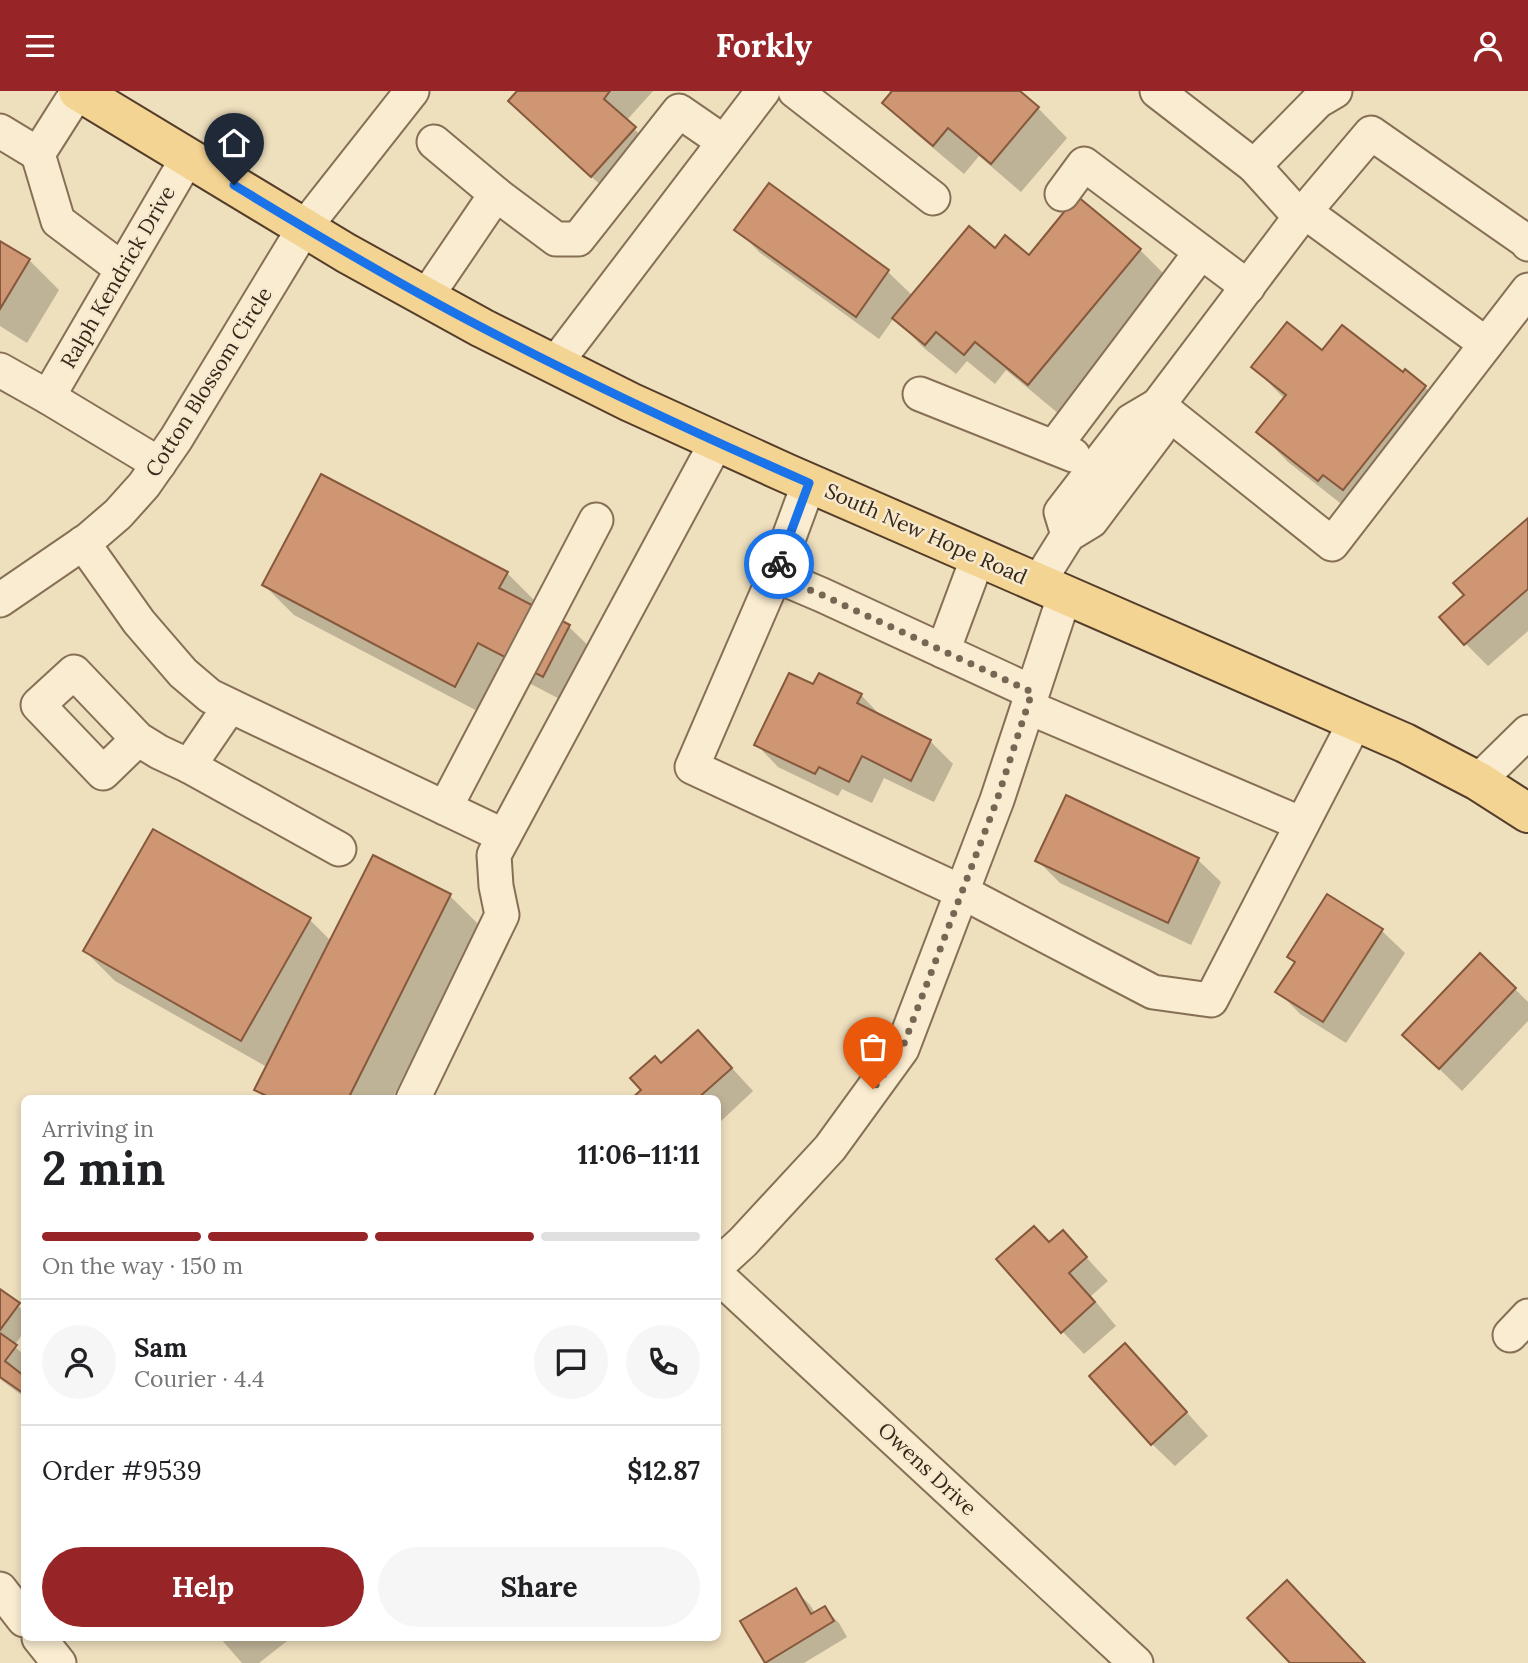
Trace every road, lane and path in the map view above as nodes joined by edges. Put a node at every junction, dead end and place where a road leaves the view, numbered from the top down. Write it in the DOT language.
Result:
graph roads {
  1 [pos="78,91"];
  2 [pos="412,91"];
  3 [pos="764,91"];
  4 [pos="795,91"];
  5 [pos="1157,91"];
  6 [pos="1335,91"];
  7 [pos="674,101"];
  8 [pos="0,131"];
  9 [pos="435,142"];
  10 [pos="724,142"];
  11 [pos="38,154"];
  12 [pos="188,157"];
  13 [pos="1254,166"];
  14 [pos="496,194"];
  15 [pos="1062,194"];
  16 [pos="933,198"];
  17 [pos="1303,215"];
  18 [pos="304,227"];
  19 [pos="1528,244"];
  20 [pos="1201,252"];
  21 [pos="122,269"];
  22 [pos="1248,287"];
  23 [pos="1528,290"];
  24 [pos="426,297"];
  25 [pos="1486,344"];
  26 [pos="555,364"];
  27 [pos="0,370"];
  28 [pos="920,394"];
  29 [pos="48,397"];
  30 [pos="1158,405"];
  31 [pos="717,441"];
  32 [pos="1054,447"];
  33 [pos="159,464"];
  34 [pos="1098,465"];
  35 [pos="809,483"];
  36 [pos="596,520"];
  37 [pos="1068,535"];
  38 [pos="83,543"];
  39 [pos="978,557"];
  40 [pos="775,575"];
  41 [pos="1051,588"];
  42 [pos="0,600"];
  43 [pos="943,651"];
  44 [pos="1030,700"];
  45 [pos="230,706"];
  46 [pos="1355,722"];
  47 [pos="1528,732"];
  48 [pos="138,739"];
  49 [pos="189,766"];
  50 [pos="1478,781"];
  51 [pos="445,808"];
  52 [pos="1528,813"];
  53 [pos="1302,824"];
  54 [pos="504,836"];
  55 [pos="339,849"];
  56 [pos="962,892"];
  57 [pos="415,1095"];
  58 [pos="721,1262"];
  59 [pos="721,1279"];
  60 [pos="0,1589"];
  61 [pos="21,1616"];
  62 [pos="41,1641"];
  63 [pos="59,1663"];
  64 [pos="1136,1663"];
  1 -- 11 [label="street"];
  1 -- 12 [label="main road, South New Hope Road"];
  2 -- 18 [label="street, Cotton Blossom Circle"];
  3 -- 10 [label="street"];
  4 -- 16 [label="street"];
  5 -- 13 [label="street"];
  6 -- 13 [label="street"];
  7 -- 10 [label="street"];
  7 -- 14 [label="street"];
  8 -- 11 [label="street"];
  9 -- 14 [label="street"];
  10 -- 26 [label="street"];
  11 -- 21 [label="street"];
  12 -- 18 [label="main road, South New Hope Road"];
  12 -- 21 [label="street, Ralph Kendrick Drive"];
  13 -- 17 [label="street"];
  14 -- 24 [label="street"];
  15 -- 20 [label="street"];
  17 -- 19 [label="street"];
  17 -- 22 [label="street"];
  17 -- 25 [label="street"];
  18 -- 24 [label="main road, South New Hope Road"];
  18 -- 33 [label="street, Cotton Blossom Circle"];
  20 -- 22 [label="street"];
  20 -- 32 [label="street"];
  21 -- 29 [label="street, Ralph Kendrick Drive"];
  22 -- 30 [label="street"];
  23 -- 25 [label="street"];
  24 -- 26 [label="main road, South New Hope Road"];
  25 -- 30 [label="street"];
  26 -- 31 [label="main road, South New Hope Road"];
  27 -- 29 [label="street"];
  28 -- 32 [label="street"];
  29 -- 33 [label="street"];
  30 -- 34 [label="street"];
  30 -- 37 [label="street"];
  31 -- 35 [label="main road, South New Hope Road"];
  31 -- 54 [label="street"];
  32 -- 34 [label="street"];
  33 -- 38 [label="street, Cotton Blossom Circle"];
  34 -- 37 [label="street"];
  35 -- 39 [label="main road, South New Hope Road"];
  35 -- 40 [label="street"];
  36 -- 51 [label="street"];
  37 -- 41 [label="street"];
  38 -- 42 [label="street, Cotton Blossom Circle"];
  38 -- 45 [label="street"];
  39 -- 41 [label="main road, South New Hope Road"];
  39 -- 43 [label="street"];
  40 -- 43 [label="street"];
  40 -- 56 [label="street"];
  41 -- 44 [label="street"];
  41 -- 46 [label="main road, South New Hope Road"];
  43 -- 44 [label="street"];
  44 -- 53 [label="street"];
  44 -- 56 [label="street"];
  45 -- 49 [label="street"];
  45 -- 51 [label="street"];
  46 -- 50 [label="main road, South New Hope Road"];
  46 -- 53 [label="street"];
  47 -- 50 [label="street"];
  48 -- 49 [label="street"];
  49 -- 55 [label="street"];
  50 -- 52 [label="main road, South New Hope Road"];
  51 -- 54 [label="street"];
  53 -- 56 [label="street"];
  54 -- 57 [label="street"];
  56 -- 58 [label="street"];
  59 -- 64 [label="street, Owens Drive"];
  60 -- 61 [label="street"];
  62 -- 63 [label="street"];
}
